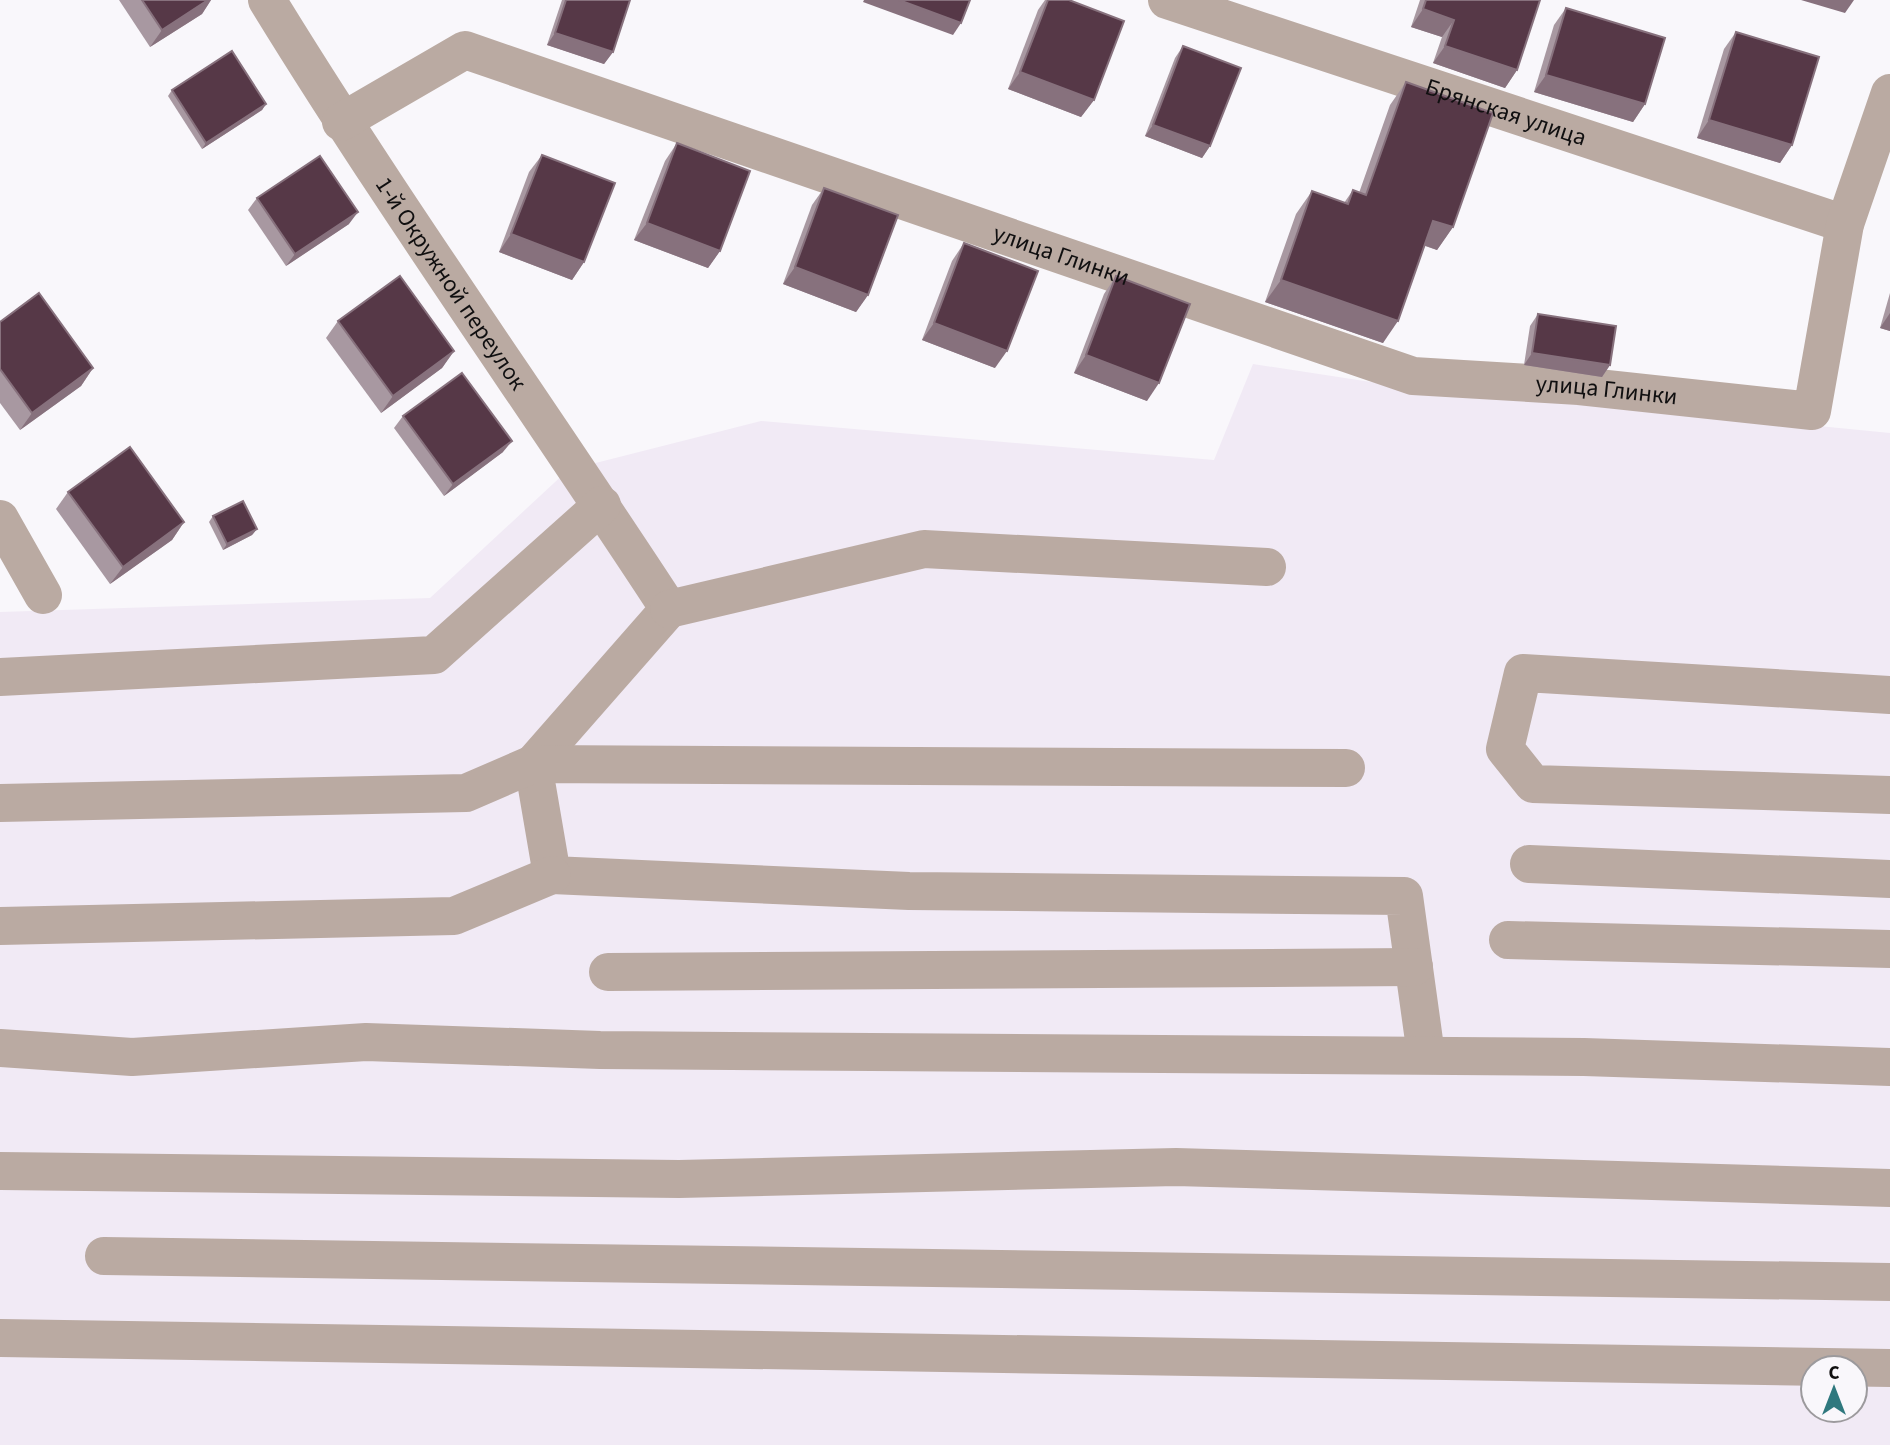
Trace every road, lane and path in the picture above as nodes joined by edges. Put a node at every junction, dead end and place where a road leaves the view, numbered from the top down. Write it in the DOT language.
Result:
graph roads {
  1 [pos="267,0"];
  2 [pos="1167,0"];
  3 [pos="1890,93"];
  4 [pos="341,122"];
  5 [pos="1845,224"];
  6 [pos="602,506"];
  7 [pos="0,519"];
  8 [pos="1267,566"];
  9 [pos="43,595"];
  10 [pos="669,609"];
  11 [pos="0,677"];
  12 [pos="1890,695"];
  13 [pos="533,764"];
  14 [pos="1346,768"];
  15 [pos="1890,795"];
  16 [pos="0,803"];
  17 [pos="1529,864"];
  18 [pos="552,875"];
  19 [pos="1890,878"];
  20 [pos="0,926"];
  21 [pos="1508,940"];
  22 [pos="1890,949"];
  23 [pos="1414,967"];
  24 [pos="608,972"];
  25 [pos="0,1048"];
  26 [pos="1426,1055"];
  27 [pos="1890,1067"];
  28 [pos="0,1171"];
  29 [pos="1890,1188"];
  30 [pos="104,1256"];
  31 [pos="1890,1282"];
  32 [pos="0,1338"];
  33 [pos="1890,1367"];
  1 -- 4 [label="street, 1-й Окружной переулок"];
  2 -- 5 [label="street, Брянская улица"];
  3 -- 5 [label="street"];
  4 -- 5 [label="street, улица Глинки"];
  4 -- 6 [label="street, 1-й Окружной переулок"];
  6 -- 10 [label="street, 1-й Окружной переулок"];
  6 -- 11 [label="street"];
  7 -- 9 [label="street"];
  8 -- 10 [label="street"];
  10 -- 13 [label="street"];
  12 -- 15 [label="street"];
  13 -- 14 [label="street"];
  13 -- 16 [label="street"];
  13 -- 18 [label="street"];
  17 -- 19 [label="street"];
  18 -- 20 [label="street"];
  18 -- 23 [label="street"];
  21 -- 22 [label="street"];
  23 -- 24 [label="street"];
  23 -- 26 [label="street"];
  25 -- 26 [label="street"];
  26 -- 27 [label="street"];
  28 -- 29 [label="street"];
  30 -- 31 [label="street"];
  32 -- 33 [label="street"];
}
